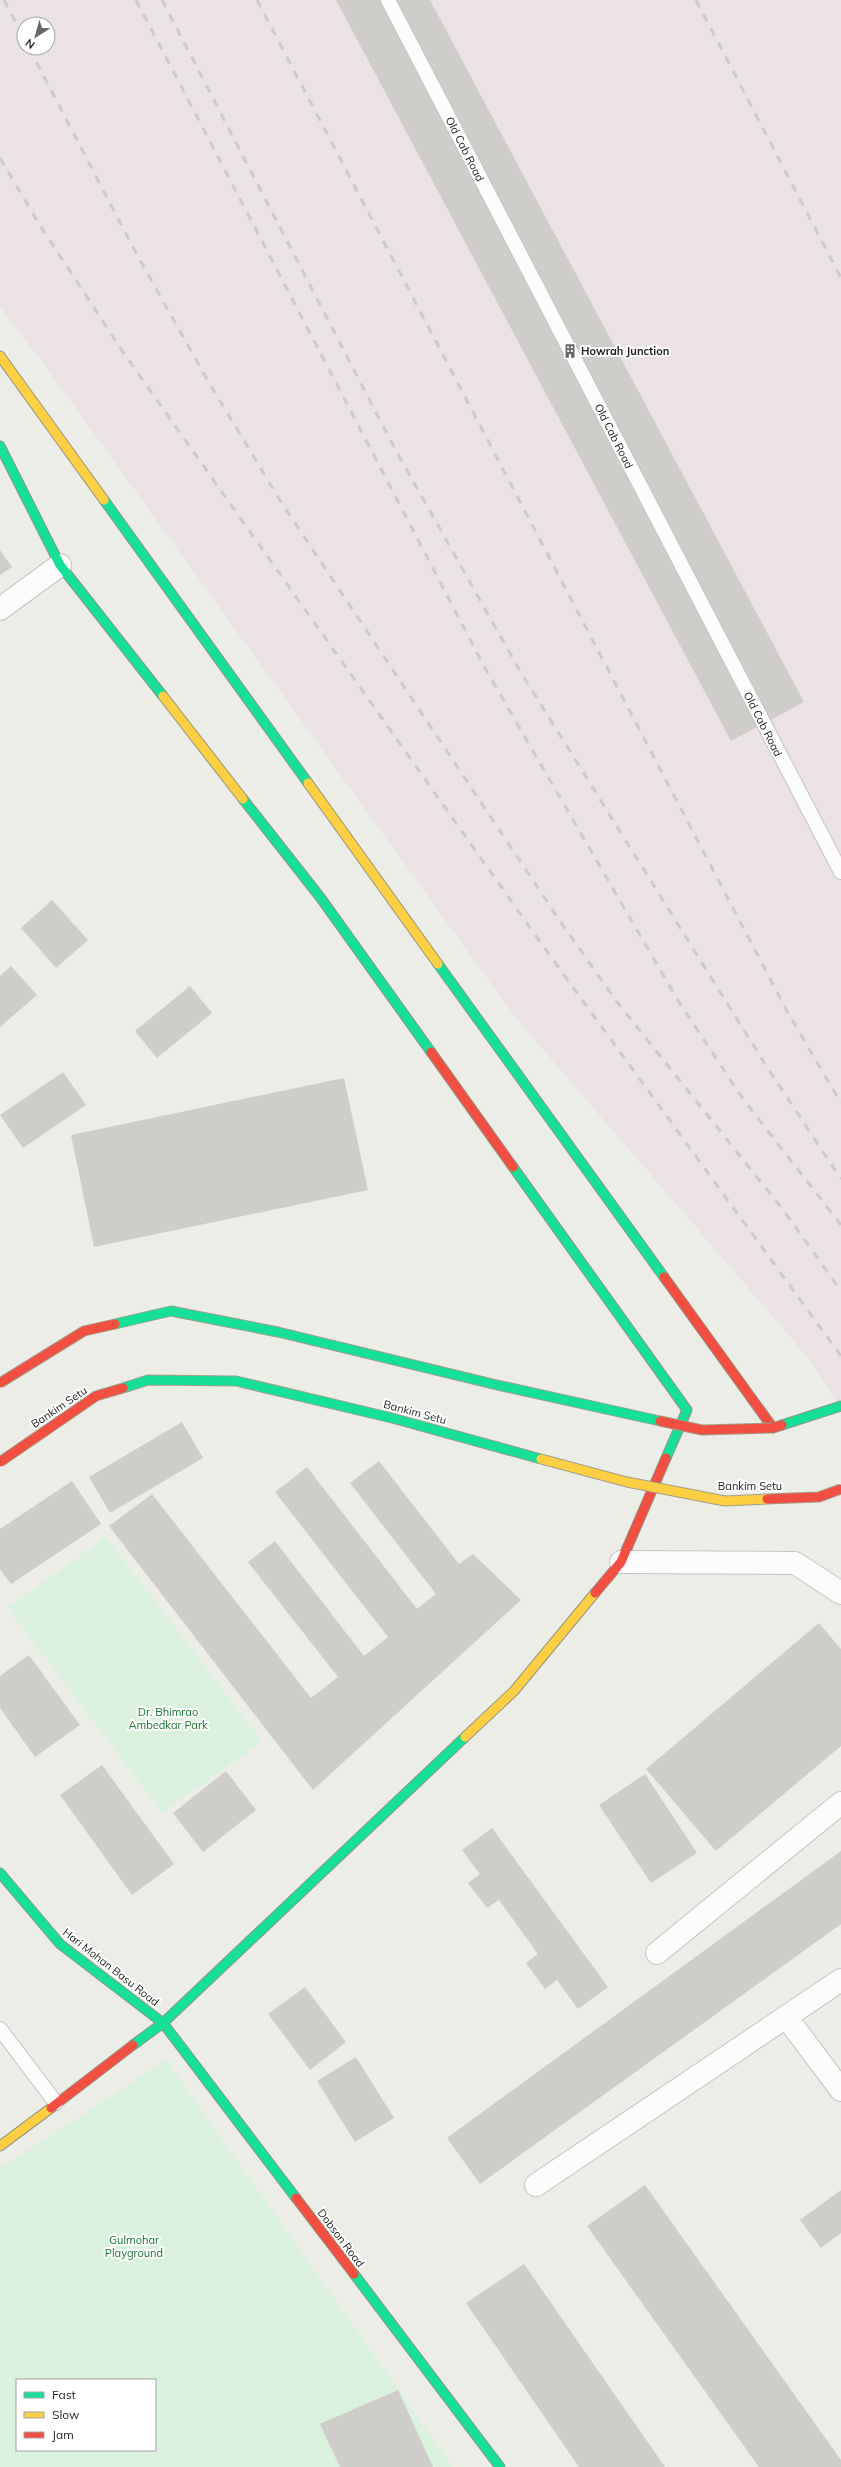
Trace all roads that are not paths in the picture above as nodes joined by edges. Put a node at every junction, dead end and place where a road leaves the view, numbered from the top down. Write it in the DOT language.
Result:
graph roads {
  1 [pos="388,0"];
  2 [pos="0,356"];
  3 [pos="0,446"];
  4 [pos="60,565"];
  5 [pos="0,610"];
  6 [pos="841,872"];
  7 [pos="0,1383"];
  8 [pos="841,1406"];
  9 [pos="773,1428"];
  10 [pos="0,1462"];
  11 [pos="841,1489"];
  12 [pos="621,1562"];
  13 [pos="841,1593"];
  14 [pos="841,1804"];
  15 [pos="0,1873"];
  16 [pos="657,1953"];
  17 [pos="841,1980"];
  18 [pos="787,2018"];
  19 [pos="163,2023"];
  20 [pos="0,2029"];
  21 [pos="841,2090"];
  22 [pos="56,2103"];
  23 [pos="0,2146"];
  24 [pos="536,2186"];
  25 [pos="500,2467"];
  1 -- 6 [label="lane, Old Cab Road"];
  2 -- 9 [label="main road"];
  3 -- 4 [label="main road"];
  4 -- 5 [label="street"];
  4 -- 12 [label="main road"];
  7 -- 9 [label="main road, bridge"];
  8 -- 9 [label="main road"];
  10 -- 11 [label="main road, Bankim Setu, bridge"];
  12 -- 13 [label="street"];
  12 -- 19 [label="main road"];
  14 -- 16 [label="street"];
  15 -- 19 [label="main road, Hari Mohan Basu Road"];
  17 -- 18 [label="street"];
  18 -- 21 [label="street"];
  18 -- 24 [label="street"];
  19 -- 22 [label="main road"];
  19 -- 25 [label="main road, Dobson Road"];
  20 -- 22 [label="lane"];
  22 -- 23 [label="main road"];
}
